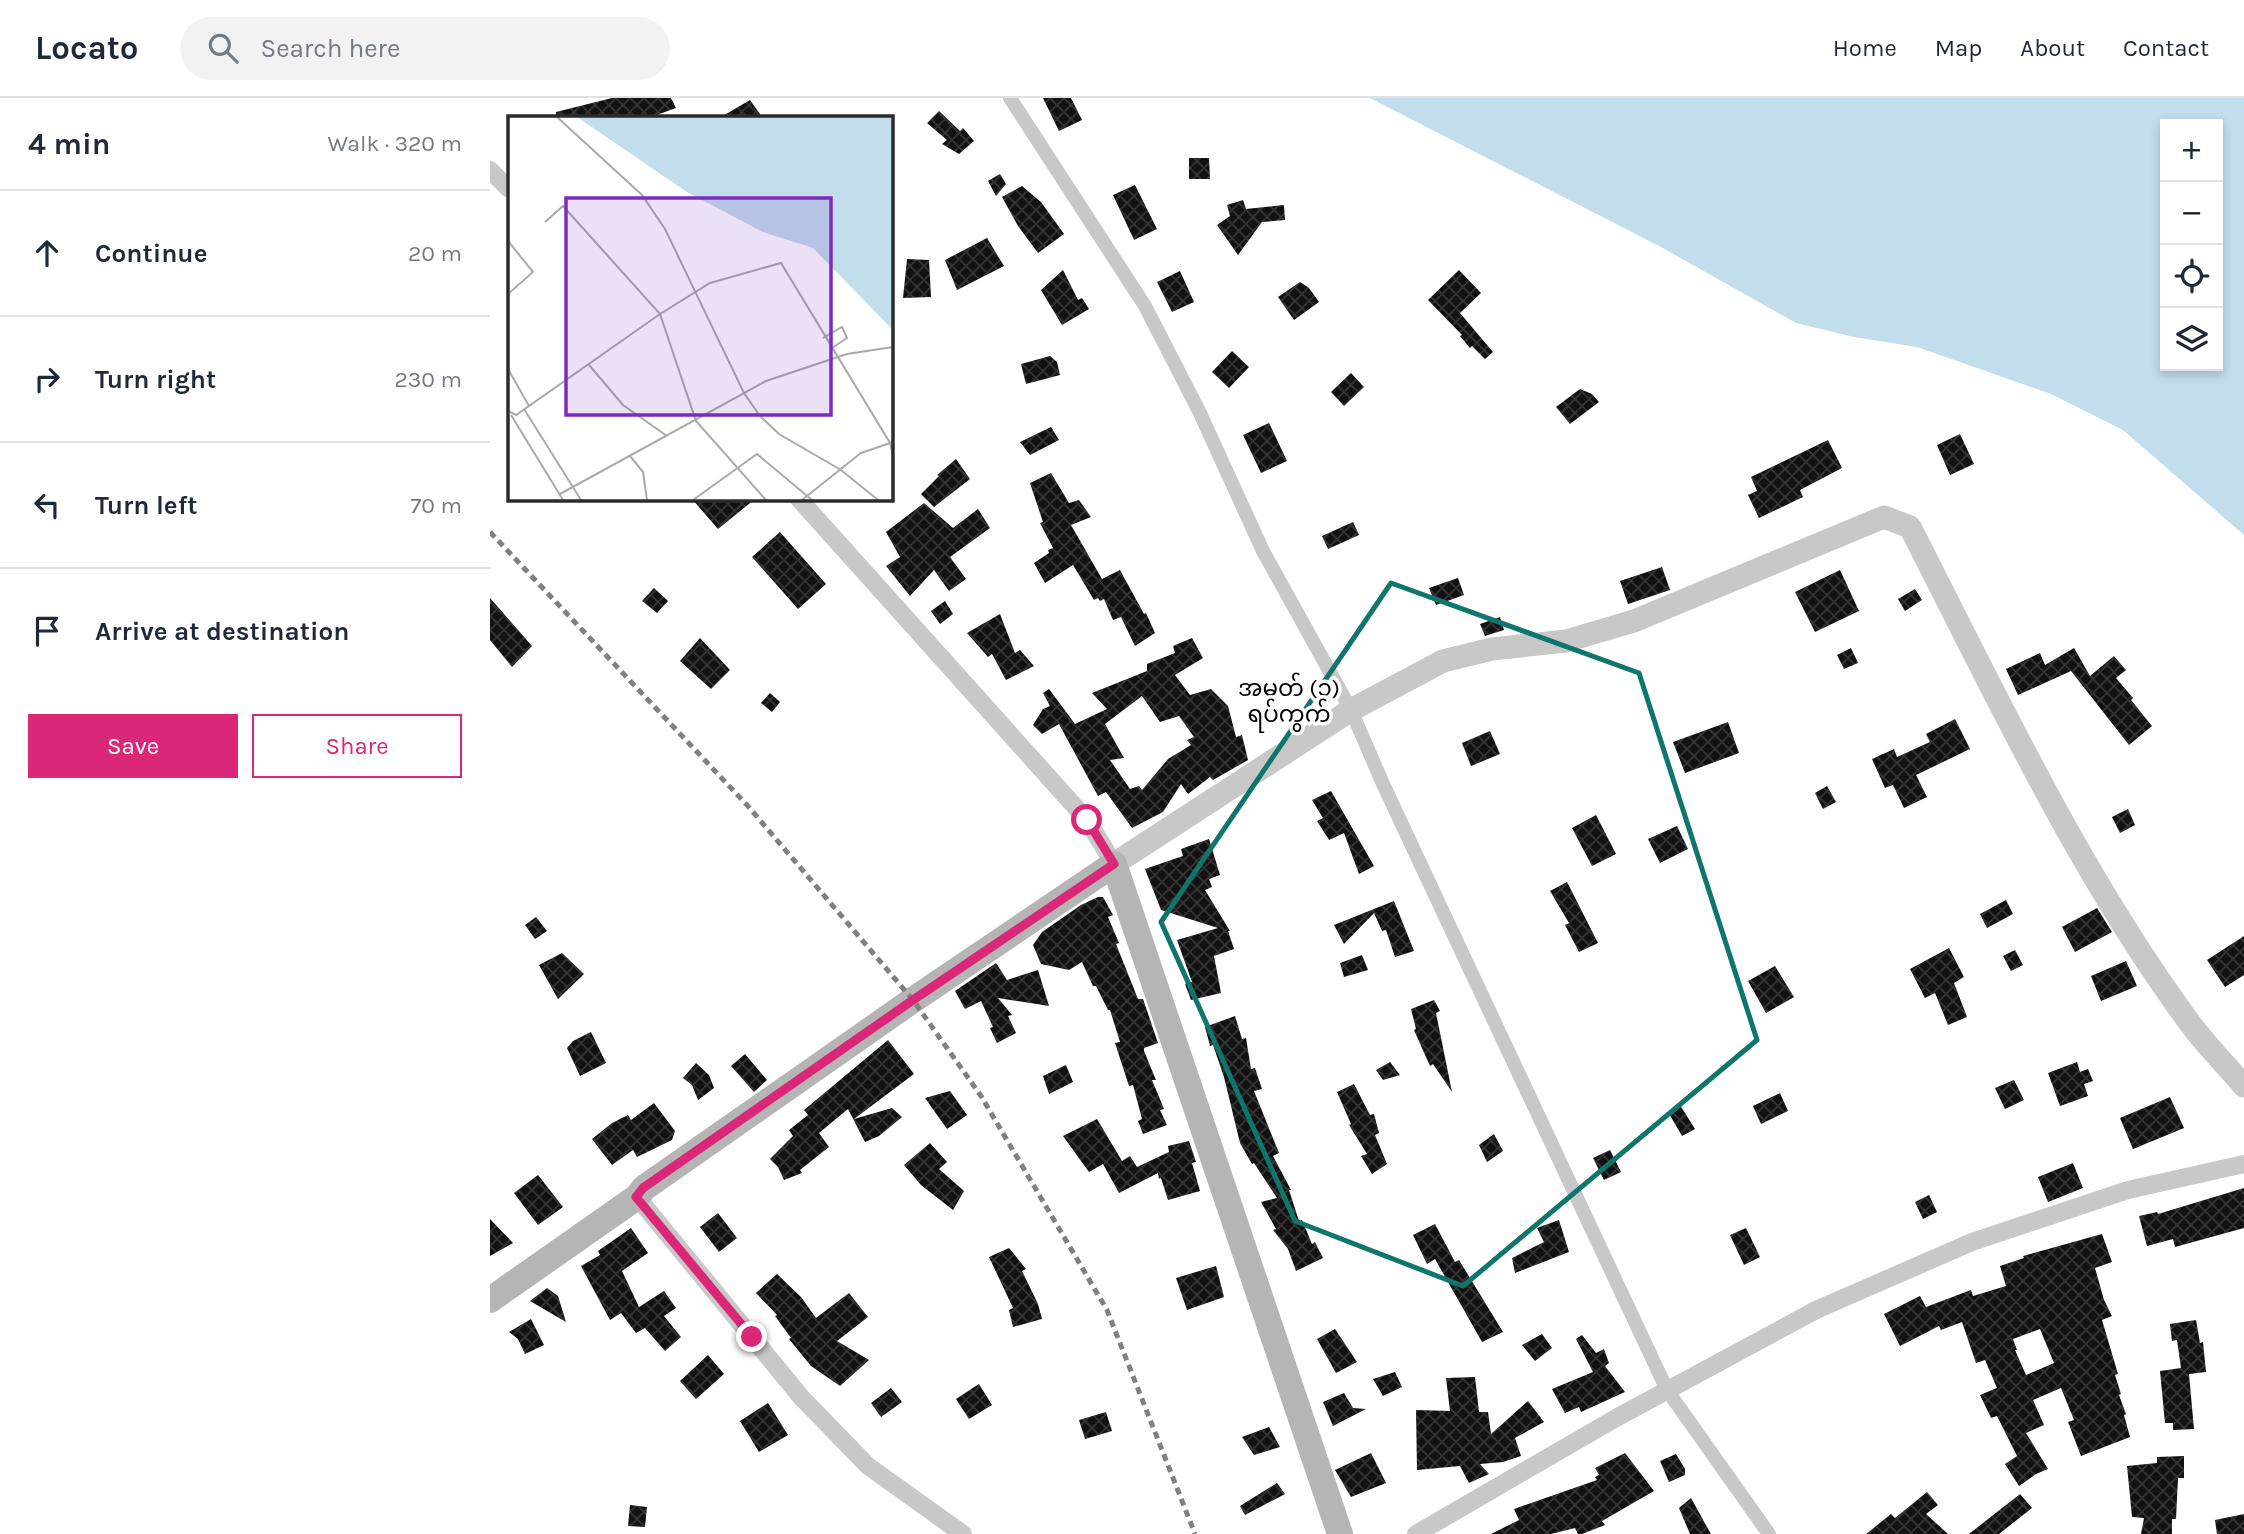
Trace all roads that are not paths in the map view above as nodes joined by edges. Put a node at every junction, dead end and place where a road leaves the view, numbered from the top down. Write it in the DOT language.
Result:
graph roads {
  1 [pos="1010,98"];
  2 [pos="490,170"];
  3 [pos="508,188"];
  4 [pos="800,500"];
  5 [pos="1351,710"];
  6 [pos="1114,864"];
  7 [pos="2244,1086"];
  8 [pos="2244,1164"];
  9 [pos="636,1197"];
  10 [pos="490,1300"];
  11 [pos="1667,1390"];
  12 [pos="963,1534"];
  13 [pos="1340,1534"];
  14 [pos="1416,1534"];
  15 [pos="1769,1534"];
  1 -- 5 [label="street"];
  2 -- 3 [label="street"];
  4 -- 6 [label="street"];
  5 -- 6 [label="street"];
  5 -- 7 [label="street"];
  5 -- 11 [label="street"];
  6 -- 9 [label="main road"];
  6 -- 13 [label="main road"];
  8 -- 11 [label="street"];
  9 -- 10 [label="main road"];
  9 -- 12 [label="street"];
  11 -- 14 [label="street"];
  11 -- 15 [label="street"];
}
